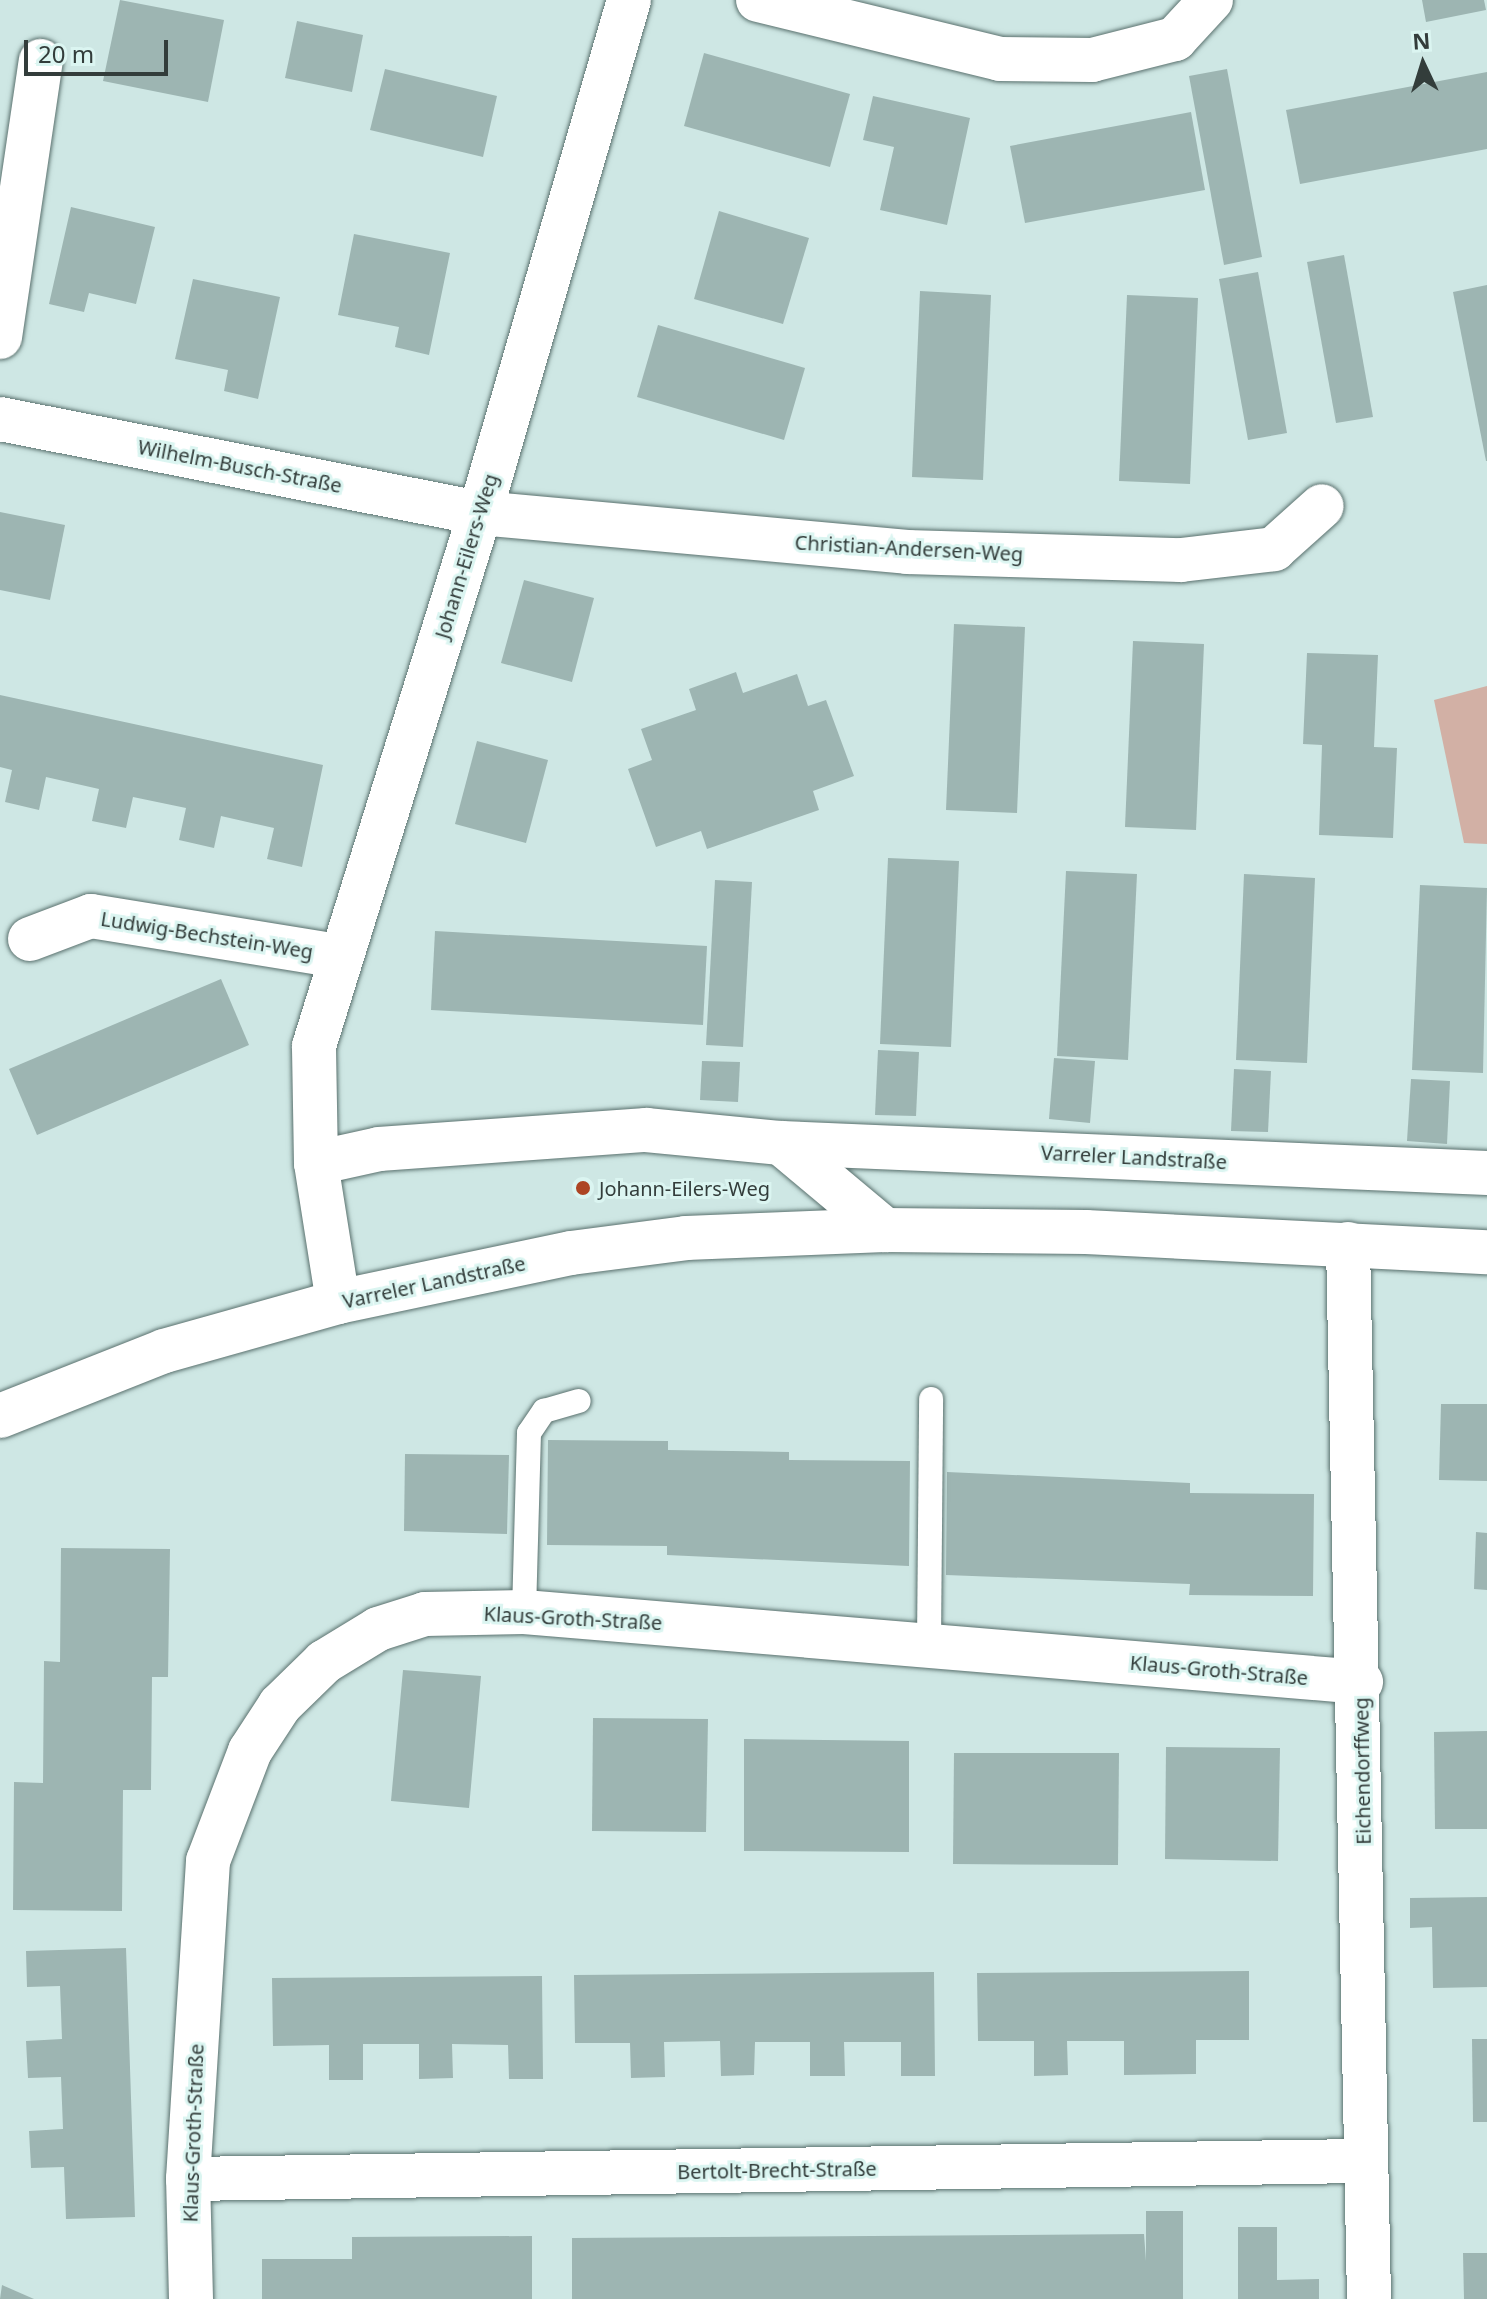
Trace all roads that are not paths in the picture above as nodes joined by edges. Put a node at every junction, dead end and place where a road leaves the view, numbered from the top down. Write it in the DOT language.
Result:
graph roads {
  1 [pos="629,0"];
  2 [pos="758,0"];
  3 [pos="1211,0"];
  4 [pos="41,61"];
  5 [pos="0,337"];
  6 [pos="0,419"];
  7 [pos="1322,506"];
  8 [pos="480,513"];
  9 [pos="30,939"];
  10 [pos="339,956"];
  11 [pos="781,1143"];
  12 [pos="316,1163"];
  13 [pos="1487,1173"];
  14 [pos="885,1230"];
  15 [pos="1348,1244"];
  16 [pos="1487,1252"];
  17 [pos="338,1302"];
  18 [pos="931,1399"];
  19 [pos="579,1401"];
  20 [pos="0,1416"];
  21 [pos="524,1612"];
  22 [pos="929,1643"];
  23 [pos="1361,1682"];
  24 [pos="1366,2161"];
  25 [pos="188,2179"];
  26 [pos="191,2299"];
  27 [pos="1369,2299"];
  1 -- 8 [label="street, Johann-Eilers-Weg"];
  2 -- 3 [label="street"];
  4 -- 5 [label="street"];
  6 -- 8 [label="street, Wilhelm-Busch-Straße"];
  7 -- 8 [label="street, Christian-Andersen-Weg"];
  8 -- 10 [label="street, Johann-Eilers-Weg"];
  9 -- 10 [label="street, Ludwig-Bechstein-Weg"];
  10 -- 12 [label="street, Johann-Eilers-Weg"];
  11 -- 12 [label="street, Varreler Landstraße"];
  11 -- 13 [label="street, Varreler Landstraße"];
  11 -- 14 [label="street"];
  12 -- 17 [label="street, Johann-Eilers-Weg"];
  14 -- 15 [label="street, Varreler Landstraße"];
  14 -- 17 [label="street, Varreler Landstraße"];
  15 -- 16 [label="street, Varreler Landstraße"];
  15 -- 23 [label="street, Eichendorffweg"];
  17 -- 20 [label="street, Varreler Landstraße"];
  18 -- 22 [label="lane"];
  19 -- 21 [label="lane"];
  21 -- 22 [label="street, Klaus-Groth-Straße"];
  21 -- 25 [label="street, Klaus-Groth-Straße"];
  22 -- 23 [label="street, Klaus-Groth-Straße"];
  23 -- 24 [label="street, Eichendorffweg"];
  24 -- 25 [label="street, Bertolt-Brecht-Straße"];
  24 -- 27 [label="street, Eichendorffweg"];
  25 -- 26 [label="street, Klaus-Groth-Straße"];
}
